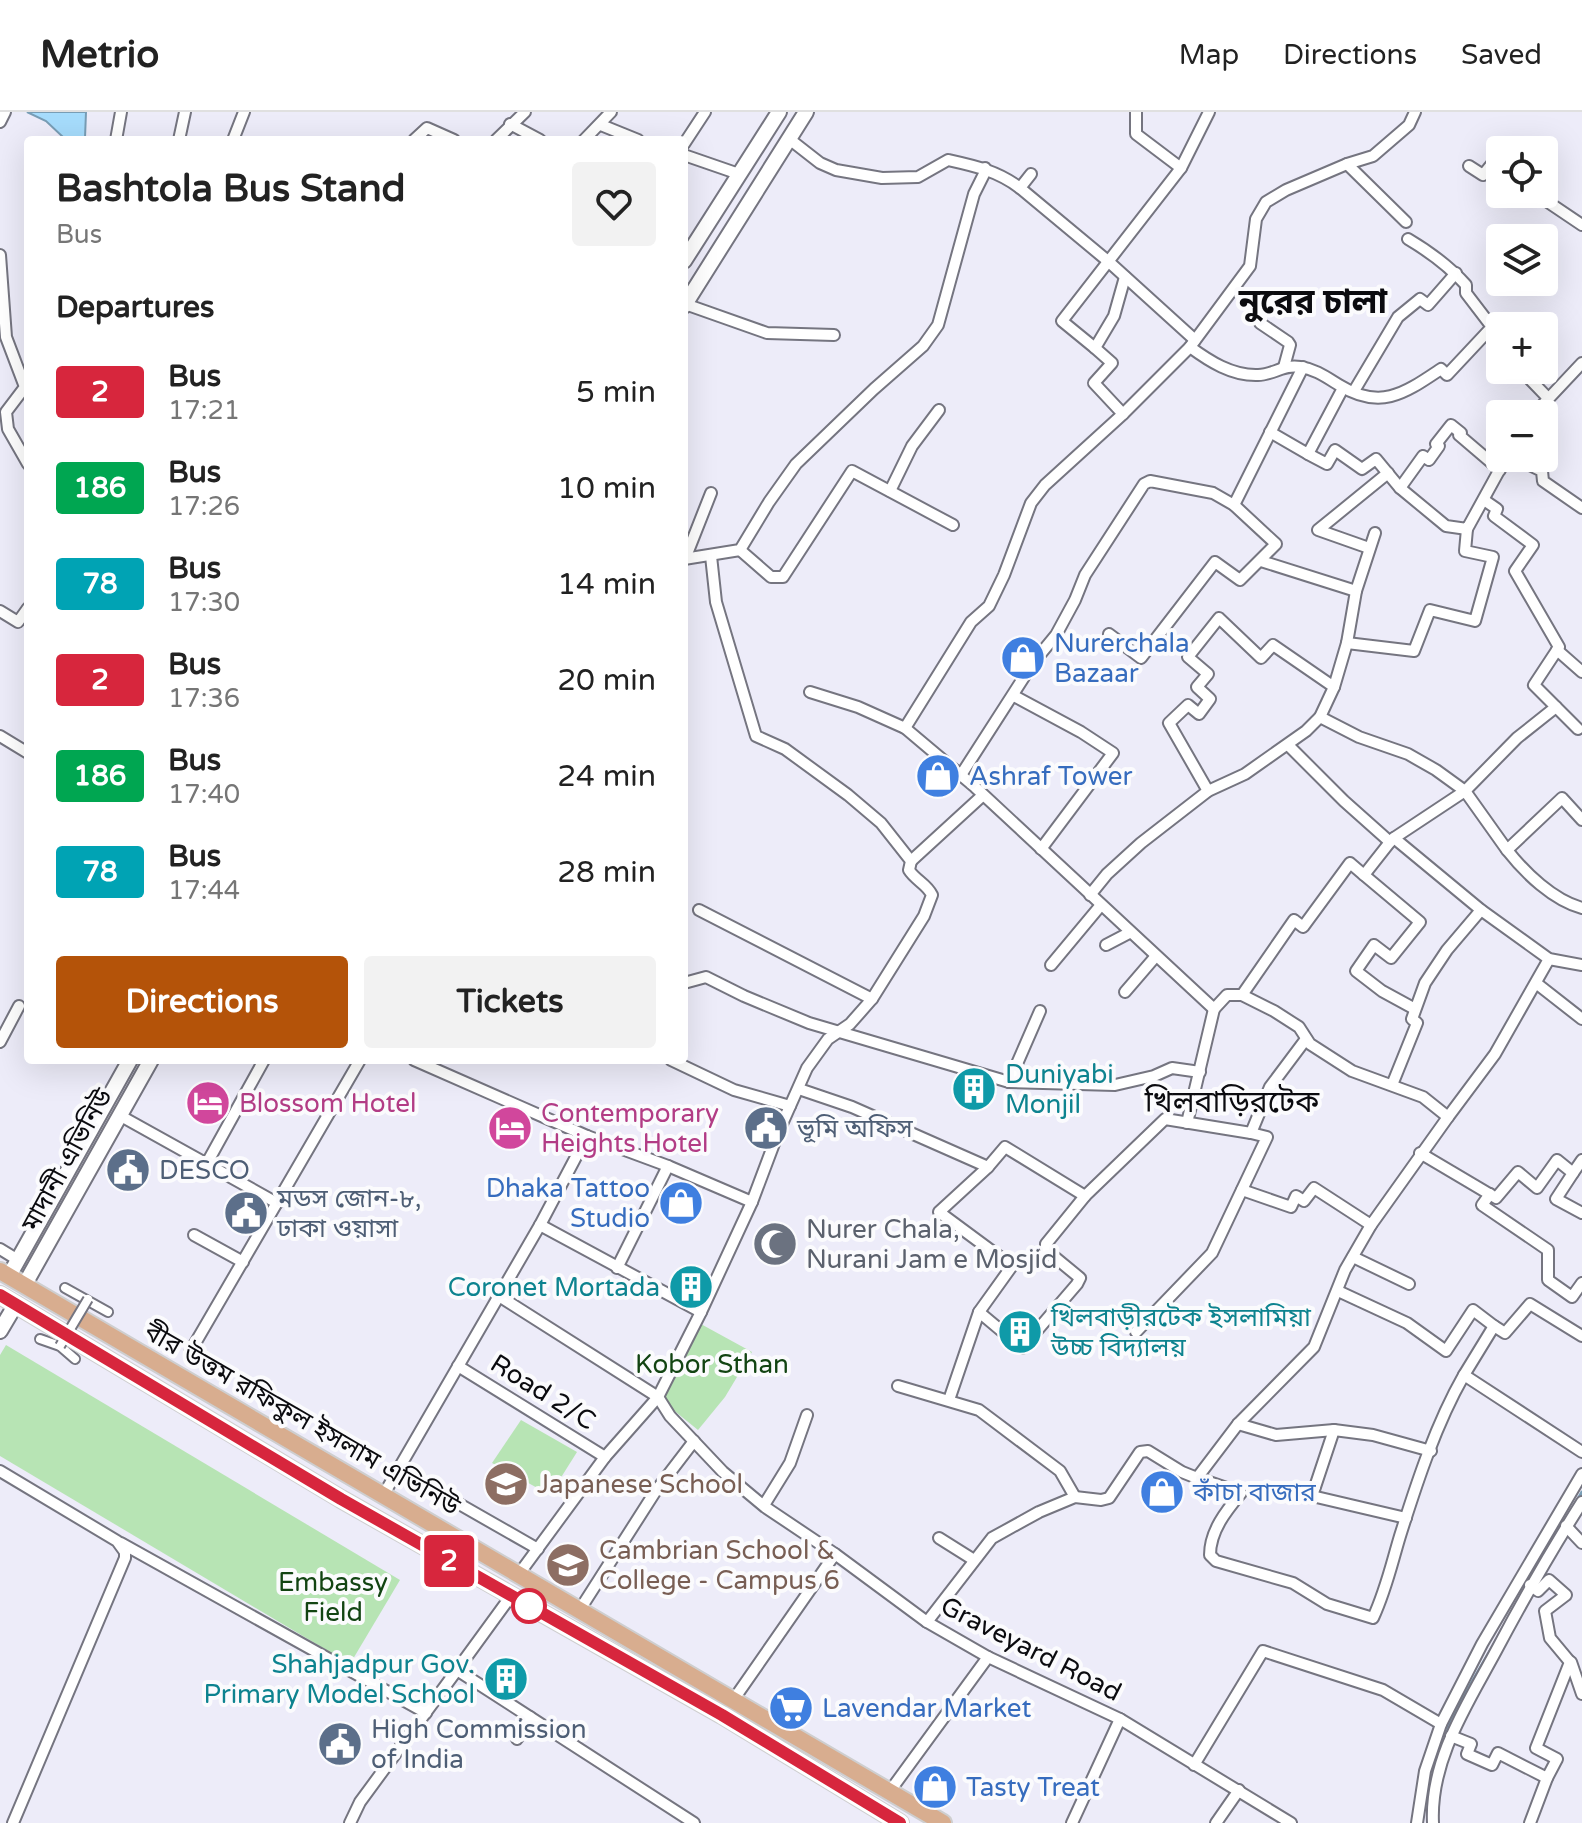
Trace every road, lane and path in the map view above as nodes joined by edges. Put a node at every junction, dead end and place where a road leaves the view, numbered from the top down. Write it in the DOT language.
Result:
graph roads {
  1 [pos="5,112"];
  2 [pos="121,112"];
  3 [pos="185,112"];
  4 [pos="244,112"];
  5 [pos="525,112"];
  6 [pos="611,112"];
  7 [pos="705,112"];
  8 [pos="779,112"];
  9 [pos="806,112"];
  10 [pos="1136,112"];
  11 [pos="1209,112"];
  12 [pos="1415,112"];
  13 [pos="0,122"];
  14 [pos="510,124"];
  15 [pos="601,125"];
  16 [pos="117,136"];
  17 [pos="180,136"];
  18 [pos="235,136"];
  19 [pos="418,136"];
  20 [pos="445,136"];
  21 [pos="500,136"];
  22 [pos="532,136"];
  23 [pos="589,136"];
  24 [pos="628,136"];
  25 [pos="688,138"];
  26 [pos="788,138"];
  27 [pos="688,156"];
  28 [pos="1347,164"];
  29 [pos="1469,166"];
  30 [pos="985,168"];
  31 [pos="1181,168"];
  32 [pos="1486,171"];
  33 [pos="739,174"];
  34 [pos="1031,174"];
  35 [pos="1020,188"];
  36 [pos="1557,208"];
  37 [pos="1406,222"];
  38 [pos="1582,225"];
  39 [pos="1408,239"];
  40 [pos="0,255"];
  41 [pos="688,255"];
  42 [pos="1109,262"];
  43 [pos="1456,273"];
  44 [pos="1125,277"];
  45 [pos="688,300"];
  46 [pos="688,306"];
  47 [pos="1486,319"];
  48 [pos="1260,323"];
  49 [pos="1486,333"];
  50 [pos="834,335"];
  51 [pos="3,339"];
  52 [pos="1193,343"];
  53 [pos="1095,348"];
  54 [pos="1582,363"];
  55 [pos="1284,367"];
  56 [pos="1303,367"];
  57 [pos="1534,384"];
  58 [pos="24,385"];
  59 [pos="24,388"];
  60 [pos="1343,388"];
  61 [pos="1354,391"];
  62 [pos="1548,398"];
  63 [pos="939,410"];
  64 [pos="1123,414"];
  65 [pos="1270,432"];
  66 [pos="1308,454"];
  67 [pos="24,457"];
  68 [pos="1486,458"];
  69 [pos="1499,472"];
  70 [pos="1542,472"];
  71 [pos="1388,473"];
  72 [pos="1400,488"];
  73 [pos="890,491"];
  74 [pos="711,493"];
  75 [pos="1484,500"];
  76 [pos="1234,505"];
  77 [pos="1582,508"];
  78 [pos="953,525"];
  79 [pos="1467,529"];
  80 [pos="1375,533"];
  81 [pos="1369,548"];
  82 [pos="740,550"];
  83 [pos="688,551"];
  84 [pos="711,556"];
  85 [pos="688,559"];
  86 [pos="1261,561"];
  87 [pos="1356,591"];
  88 [pos="0,611"];
  89 [pos="24,614"];
  90 [pos="1109,634"];
  91 [pos="1347,643"];
  92 [pos="1557,650"];
  93 [pos="1582,672"];
  94 [pos="1334,687"];
  95 [pos="810,692"];
  96 [pos="1014,696"];
  97 [pos="1556,707"];
  98 [pos="1320,717"];
  99 [pos="905,728"];
  100 [pos="1581,728"];
  101 [pos="0,736"];
  102 [pos="1288,745"];
  103 [pos="24,751"];
  104 [pos="961,775"];
  105 [pos="1208,791"];
  106 [pos="1465,791"];
  107 [pos="982,796"];
  108 [pos="1582,820"];
  109 [pos="1392,840"];
  110 [pos="1041,849"];
  111 [pos="1507,850"];
  112 [pos="911,861"];
  113 [pos="1364,875"];
  114 [pos="1090,895"];
  115 [pos="1101,905"];
  116 [pos="1582,908"];
  117 [pos="699,910"];
  118 [pos="1481,910"];
  119 [pos="1129,933"];
  120 [pos="1106,945"];
  121 [pos="1156,956"];
  122 [pos="1549,959"];
  123 [pos="1051,965"];
  124 [pos="1582,965"];
  125 [pos="688,982"];
  126 [pos="1536,983"];
  127 [pos="1125,992"];
  128 [pos="1242,995"];
  129 [pos="872,999"];
  130 [pos="19,1006"];
  131 [pos="1214,1009"];
  132 [pos="1415,1009"];
  133 [pos="1040,1011"];
  134 [pos="1582,1019"];
  135 [pos="835,1032"];
  136 [pos="1306,1039"];
  137 [pos="0,1042"];
  138 [pos="128,1064"];
  139 [pos="149,1064"];
  140 [pos="262,1064"];
  141 [pos="358,1064"];
  142 [pos="423,1064"];
  143 [pos="679,1064"];
  144 [pos="1200,1072"];
  145 [pos="1009,1082"];
  146 [pos="1392,1085"];
  147 [pos="799,1089"];
  148 [pos="790,1106"];
  149 [pos="119,1115"];
  150 [pos="1448,1117"];
  151 [pos="1187,1123"];
  152 [pos="1251,1133"];
  153 [pos="587,1136"];
  154 [pos="1420,1153"];
  155 [pos="1582,1160"];
  156 [pos="207,1163"];
  157 [pos="668,1166"];
  158 [pos="988,1167"];
  159 [pos="1573,1173"];
  160 [pos="1242,1190"];
  161 [pos="55,1194"];
  162 [pos="1490,1194"];
  163 [pos="1085,1196"];
  164 [pos="70,1202"];
  165 [pos="752,1202"];
  166 [pos="277,1203"];
  167 [pos="1582,1213"];
  168 [pos="540,1225"];
  169 [pos="1371,1225"];
  170 [pos="194,1235"];
  171 [pos="0,1249"];
  172 [pos="1353,1257"];
  173 [pos="18,1260"];
  174 [pos="243,1262"];
  175 [pos="617,1268"];
  176 [pos="5,1273"];
  177 [pos="1582,1283"];
  178 [pos="25,1284"];
  179 [pos="1409,1284"];
  180 [pos="65,1288"];
  181 [pos="1338,1291"];
  182 [pos="0,1295"];
  183 [pos="499,1296"];
  184 [pos="88,1299"];
  185 [pos="16,1304"];
  186 [pos="108,1312"];
  187 [pos="701,1312"];
  188 [pos="979,1312"];
  189 [pos="1494,1326"];
  190 [pos="0,1331"];
  191 [pos="1136,1332"];
  192 [pos="1582,1336"];
  193 [pos="40,1339"];
  194 [pos="60,1346"];
  195 [pos="190,1352"];
  196 [pos="75,1359"];
  197 [pos="458,1366"];
  198 [pos="1464,1375"];
  199 [pos="898,1386"];
  200 [pos="658,1397"];
  201 [pos="949,1400"];
  202 [pos="807,1415"];
  203 [pos="1238,1424"];
  204 [pos="1334,1430"];
  205 [pos="694,1441"];
  206 [pos="307,1451"];
  207 [pos="1431,1451"];
  208 [pos="1582,1452"];
  209 [pos="605,1457"];
  210 [pos="398,1469"];
  211 [pos="0,1471"];
  212 [pos="296,1471"];
  213 [pos="1582,1474"];
  214 [pos="1197,1478"];
  215 [pos="384,1494"];
  216 [pos="1075,1497"];
  217 [pos="1582,1502"];
  218 [pos="764,1505"];
  219 [pos="1406,1518"];
  220 [pos="1566,1526"];
  221 [pos="939,1538"];
  222 [pos="117,1541"];
  223 [pos="1582,1543"];
  224 [pos="538,1549"];
  225 [pos="835,1554"];
  226 [pos="974,1560"];
  227 [pos="519,1574"];
  228 [pos="1530,1585"];
  229 [pos="511,1596"];
  230 [pos="579,1611"];
  231 [pos="927,1622"];
  232 [pos="988,1657"];
  233 [pos="1570,1662"];
  234 [pos="457,1670"];
  235 [pos="1582,1694"];
  236 [pos="734,1699"];
  237 [pos="426,1713"];
  238 [pos="530,1717"];
  239 [pos="1120,1719"];
  240 [pos="1441,1724"];
  241 [pos="1451,1736"];
  242 [pos="517,1739"];
  243 [pos="1194,1765"];
  244 [pos="1425,1771"];
  245 [pos="1439,1774"];
  246 [pos="1547,1778"];
  247 [pos="1239,1790"];
  248 [pos="890,1791"];
  249 [pos="881,1819"];
  250 [pos="1534,1822"];
  251 [pos="13,1823"];
  252 [pos="350,1823"];
  253 [pos="694,1823"];
  254 [pos="900,1823"];
  255 [pos="943,1823"];
  256 [pos="1072,1823"];
  257 [pos="1216,1823"];
  258 [pos="1291,1823"];
  259 [pos="1417,1823"];
  260 [pos="1433,1823"];
  1 -- 13 [label="street"];
  2 -- 16 [label="street"];
  3 -- 17 [label="street"];
  4 -- 18 [label="street"];
  5 -- 14 [label="street"];
  6 -- 15 [label="street"];
  7 -- 25 [label="street"];
  8 -- 33 [label="main road"];
  9 -- 26 [label="main road"];
  10 -- 31 [label="street"];
  11 -- 31 [label="street"];
  12 -- 28 [label="street"];
  14 -- 21 [label="street"];
  14 -- 22 [label="street"];
  15 -- 23 [label="street"];
  15 -- 24 [label="street"];
  19 -- 20 [label="street"];
  26 -- 30 [label="street"];
  26 -- 45 [label="main road"];
  27 -- 33 [label="street"];
  28 -- 37 [label="street"];
  28 -- 52 [label="street"];
  29 -- 32 [label="street"];
  30 -- 35 [label="street"];
  30 -- 82 [label="street"];
  31 -- 42 [label="street"];
  33 -- 41 [label="main road"];
  34 -- 35 [label="street"];
  35 -- 42 [label="street"];
  36 -- 38 [label="street"];
  39 -- 43 [label="street"];
  40 -- 51 [label="street"];
  42 -- 44 [label="street"];
  42 -- 53 [label="street"];
  43 -- 47 [label="street"];
  43 -- 61 [label="street"];
  44 -- 52 [label="street"];
  44 -- 53 [label="street"];
  46 -- 50 [label="street"];
  48 -- 55 [label="street"];
  49 -- 61 [label="street"];
  51 -- 58 [label="street"];
  52 -- 55 [label="street"];
  52 -- 64 [label="street"];
  53 -- 64 [label="street"];
  54 -- 62 [label="street"];
  55 -- 56 [label="street"];
  56 -- 60 [label="street"];
  56 -- 65 [label="street"];
  57 -- 62 [label="street"];
  59 -- 67 [label="street"];
  60 -- 61 [label="street"];
  60 -- 66 [label="street"];
  63 -- 73 [label="street"];
  64 -- 99 [label="street"];
  65 -- 66 [label="street"];
  65 -- 76 [label="street"];
  66 -- 71 [label="street"];
  68 -- 72 [label="street"];
  69 -- 75 [label="street"];
  70 -- 77 [label="street"];
  71 -- 72 [label="street"];
  71 -- 81 [label="street"];
  72 -- 79 [label="street"];
  73 -- 78 [label="street"];
  73 -- 82 [label="street"];
  74 -- 83 [label="street"];
  75 -- 79 [label="street"];
  75 -- 92 [label="street"];
  76 -- 86 [label="street"];
  76 -- 96 [label="street"];
  79 -- 91 [label="street"];
  80 -- 81 [label="street"];
  81 -- 87 [label="street"];
  82 -- 84 [label="street"];
  84 -- 85 [label="street"];
  84 -- 112 [label="street"];
  86 -- 87 [label="street"];
  86 -- 90 [label="street"];
  87 -- 91 [label="street"];
  88 -- 89 [label="street"];
  91 -- 94 [label="street"];
  92 -- 93 [label="street"];
  92 -- 97 [label="street"];
  94 -- 98 [label="street"];
  94 -- 105 [label="street"];
  95 -- 99 [label="street"];
  96 -- 104 [label="street"];
  96 -- 110 [label="street"];
  97 -- 100 [label="street"];
  97 -- 106 [label="street"];
  98 -- 102 [label="street"];
  98 -- 106 [label="street"];
  99 -- 104 [label="street"];
  101 -- 103 [label="street"];
  102 -- 105 [label="street"];
  102 -- 109 [label="street"];
  104 -- 107 [label="street"];
  105 -- 114 [label="street"];
  106 -- 109 [label="street"];
  106 -- 111 [label="street"];
  107 -- 110 [label="street"];
  107 -- 112 [label="street"];
  108 -- 111 [label="street"];
  109 -- 113 [label="street"];
  109 -- 118 [label="street"];
  110 -- 114 [label="street"];
  111 -- 116 [label="street"];
  112 -- 129 [label="street"];
  113 -- 128 [label="street"];
  113 -- 132 [label="street"];
  114 -- 115 [label="street"];
  115 -- 119 [label="street"];
  115 -- 123 [label="street"];
  117 -- 129 [label="street"];
  118 -- 122 [label="street"];
  118 -- 132 [label="street"];
  119 -- 120 [label="street"];
  119 -- 121 [label="street"];
  121 -- 127 [label="street"];
  121 -- 131 [label="street"];
  122 -- 124 [label="street"];
  122 -- 126 [label="street"];
  125 -- 135 [label="street"];
  126 -- 134 [label="street"];
  126 -- 150 [label="street"];
  128 -- 131 [label="street"];
  128 -- 136 [label="street"];
  129 -- 135 [label="street"];
  130 -- 137 [label="street"];
  131 -- 144 [label="street"];
  132 -- 146 [label="street"];
  133 -- 145 [label="street"];
  135 -- 145 [label="street"];
  135 -- 147 [label="street"];
  136 -- 146 [label="street"];
  136 -- 152 [label="street"];
  138 -- 161 [label="main road, মাদানী এভিনিউ"];
  139 -- 149 [label="main road, মাদানী এভিনিউ"];
  140 -- 156 [label="street"];
  141 -- 166 [label="street"];
  142 -- 153 [label="street"];
  143 -- 148 [label="street"];
  144 -- 145 [label="street"];
  144 -- 151 [label="street"];
  146 -- 150 [label="street"];
  147 -- 148 [label="street"];
  147 -- 158 [label="street"];
  148 -- 165 [label="street"];
  149 -- 156 [label="street"];
  149 -- 164 [label="main road, মাদানী এভিনিউ"];
  150 -- 154 [label="street"];
  151 -- 152 [label="street"];
  151 -- 163 [label="street"];
  152 -- 160 [label="street"];
  153 -- 157 [label="street"];
  153 -- 168 [label="street"];
  154 -- 162 [label="street"];
  154 -- 169 [label="street"];
  155 -- 159 [label="street"];
  156 -- 166 [label="street"];
  157 -- 165 [label="street"];
  157 -- 175 [label="street"];
  158 -- 163 [label="street"];
  158 -- 188 [label="street"];
  159 -- 162 [label="street"];
  159 -- 167 [label="street"];
  160 -- 169 [label="street"];
  160 -- 191 [label="street"];
  161 -- 164 [label="main road"];
  161 -- 173 [label="main road, মাদানী এভিনিউ"];
  162 -- 177 [label="street"];
  163 -- 188 [label="street"];
  164 -- 178 [label="main road, মাদানী এভিনিউ"];
  165 -- 187 [label="street"];
  166 -- 174 [label="street"];
  168 -- 175 [label="street"];
  168 -- 183 [label="street"];
  169 -- 172 [label="street"];
  170 -- 174 [label="street"];
  171 -- 173 [label="street"];
  172 -- 179 [label="street"];
  172 -- 181 [label="street"];
  173 -- 176 [label="main road, মাদানী এভিনিউ"];
  174 -- 195 [label="street"];
  175 -- 187 [label="street"];
  176 -- 178 [label="main road, বীর উত্তম রফিকুল ইসলাম এভিনিউ"];
  178 -- 206 [label="main road, বীর উত্তম রফিকুল ইসলাম এভিনিউ"];
  180 -- 184 [label="street"];
  181 -- 189 [label="street"];
  181 -- 203 [label="street"];
  182 -- 185 [label="main road, বীর উত্তম রফিকুল ইসলাম এভিনিউ"];
  183 -- 197 [label="street"];
  183 -- 200 [label="street, Graveyard Road"];
  184 -- 186 [label="street"];
  184 -- 194 [label="street, bridge"];
  185 -- 190 [label="main road"];
  185 -- 212 [label="main road, বীর উত্তম রফিকুল ইসলাম এভিনিউ"];
  187 -- 200 [label="street"];
  188 -- 201 [label="street"];
  189 -- 192 [label="street"];
  189 -- 198 [label="street"];
  193 -- 194 [label="street"];
  194 -- 196 [label="street"];
  197 -- 209 [label="street, Road 2/C"];
  197 -- 210 [label="street"];
  198 -- 207 [label="street"];
  198 -- 208 [label="street"];
  199 -- 201 [label="street"];
  200 -- 205 [label="street, Graveyard Road"];
  200 -- 209 [label="street"];
  201 -- 216 [label="street"];
  202 -- 218 [label="street"];
  203 -- 204 [label="street"];
  203 -- 214 [label="street"];
  204 -- 207 [label="street"];
  204 -- 219 [label="street"];
  205 -- 218 [label="street, Graveyard Road"];
  205 -- 230 [label="street"];
  206 -- 212 [label="main road"];
  206 -- 215 [label="main road, বীর উত্তম রফিকুল ইসলাম এভিনিউ"];
  207 -- 219 [label="street"];
  209 -- 224 [label="street"];
  210 -- 215 [label="street"];
  210 -- 224 [label="street"];
  211 -- 222 [label="street"];
  212 -- 229 [label="main road, বীর উত্তম রফিকুল ইসলাম এভিনিউ"];
  213 -- 240 [label="street"];
  214 -- 216 [label="street"];
  214 -- 219 [label="street"];
  215 -- 227 [label="main road, বীর উত্তম রফিকুল ইসলাম এভিনিউ"];
  216 -- 226 [label="street"];
  217 -- 220 [label="street"];
  218 -- 225 [label="street, Graveyard Road"];
  220 -- 223 [label="street"];
  220 -- 228 [label="street"];
  221 -- 226 [label="street"];
  222 -- 237 [label="street"];
  222 -- 251 [label="street"];
  224 -- 227 [label="street"];
  225 -- 231 [label="street, Graveyard Road"];
  225 -- 236 [label="street"];
  226 -- 231 [label="street"];
  227 -- 230 [label="main road, বীর উত্তম রফিকুল ইসলাম এভিনিউ"];
  228 -- 233 [label="street"];
  228 -- 241 [label="street"];
  229 -- 234 [label="street"];
  229 -- 249 [label="main road, বীর উত্তম রফিকুল ইসলাম এভিনিউ"];
  230 -- 236 [label="main road, বীর উত্তম রফিকুল ইসলাম এভিনিউ"];
  231 -- 232 [label="street, Graveyard Road"];
  232 -- 239 [label="street, Graveyard Road"];
  232 -- 248 [label="street"];
  233 -- 235 [label="street"];
  233 -- 246 [label="street"];
  234 -- 237 [label="street"];
  234 -- 238 [label="street"];
  236 -- 248 [label="main road, বীর উত্তম রফিকুল ইসলাম এভিনিউ"];
  237 -- 252 [label="street"];
  238 -- 242 [label="street"];
  238 -- 253 [label="street"];
  239 -- 243 [label="street, Graveyard Road"];
  239 -- 256 [label="street"];
  240 -- 243 [label="street"];
  240 -- 244 [label="street"];
  241 -- 245 [label="street"];
  241 -- 246 [label="street"];
  243 -- 247 [label="street, Graveyard Road"];
  244 -- 245 [label="street"];
  244 -- 259 [label="street"];
  245 -- 260 [label="street"];
  246 -- 250 [label="street"];
  247 -- 257 [label="street"];
  247 -- 258 [label="street, Graveyard Road"];
  248 -- 255 [label="main road, বীর উত্তম রফিকুল ইসলাম এভিনিউ"];
  249 -- 254 [label="main road, বীর উত্তম রফিকুল ইসলাম এভিনিউ"];
}
